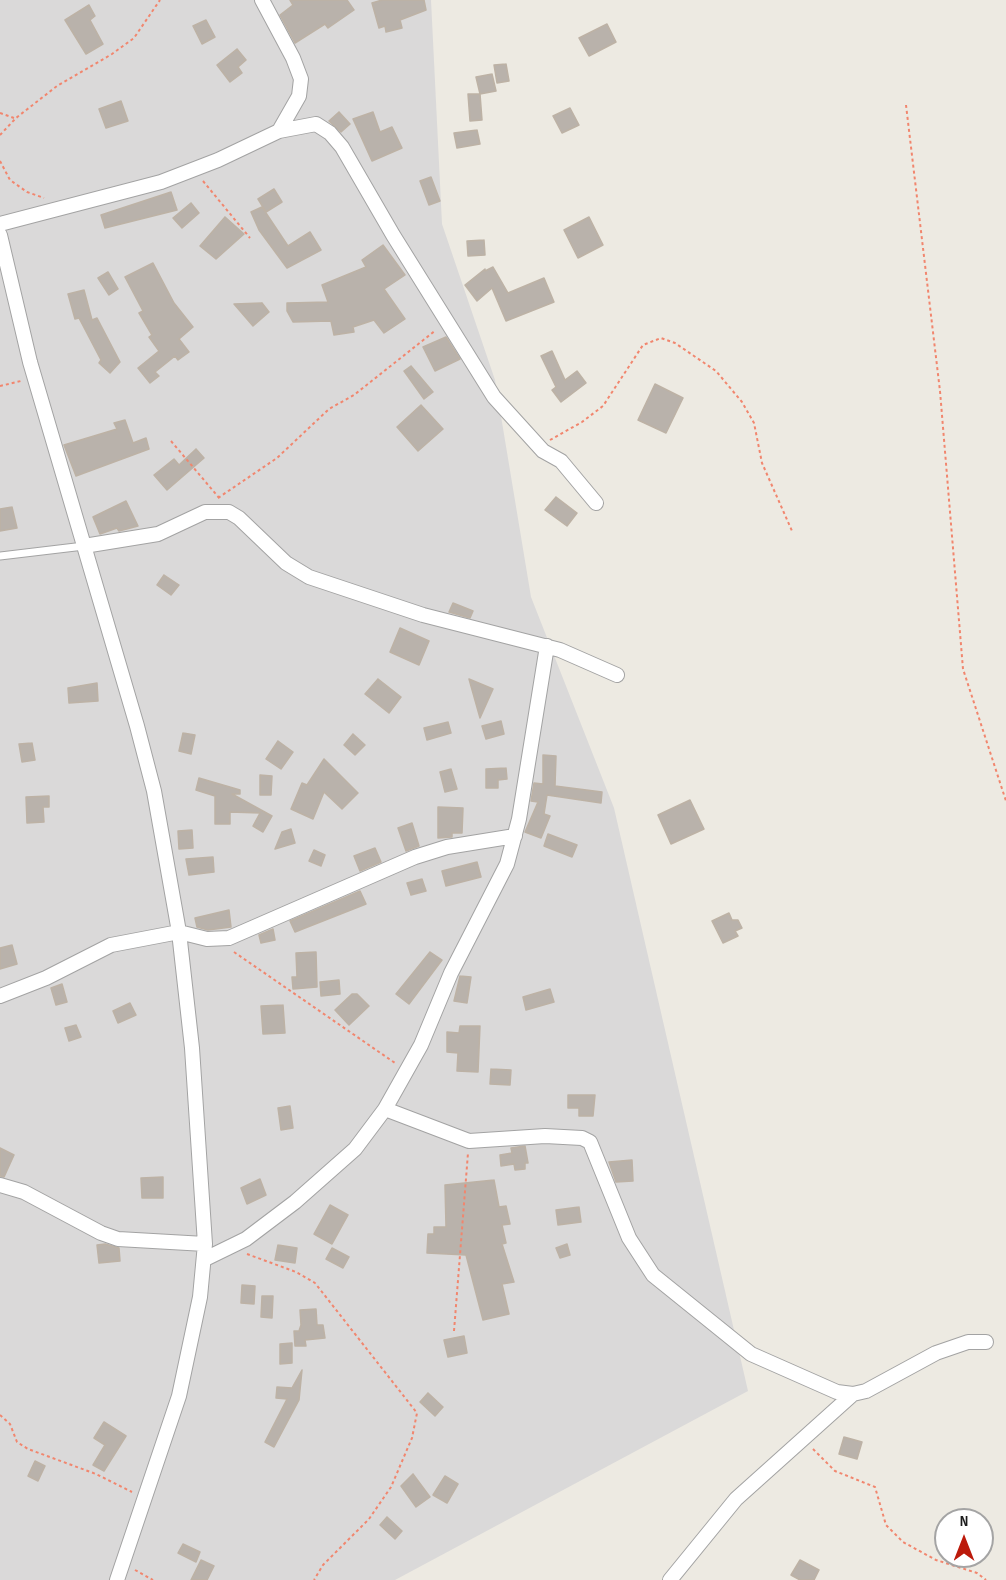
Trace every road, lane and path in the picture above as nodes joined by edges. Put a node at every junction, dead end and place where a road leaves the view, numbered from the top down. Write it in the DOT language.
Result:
graph roads {
  1 [pos="160,0"];
  2 [pos="262,0"];
  3 [pos="906,105"];
  4 [pos="0,112"];
  5 [pos="16,118"];
  6 [pos="279,131"];
  7 [pos="0,135"];
  8 [pos="0,161"];
  9 [pos="194,169"];
  10 [pos="45,198"];
  11 [pos="0,224"];
  12 [pos="0,235"];
  13 [pos="250,238"];
  14 [pos="447,321"];
  15 [pos="34,378"];
  16 [pos="0,386"];
  17 [pos="171,441"];
  18 [pos="536,442"];
  19 [pos="219,497"];
  20 [pos="212,502"];
  21 [pos="596,503"];
  22 [pos="792,531"];
  23 [pos="84,546"];
  24 [pos="0,556"];
  25 [pos="547,646"];
  26 [pos="617,675"];
  27 [pos="1006,801"];
  28 [pos="515,836"];
  29 [pos="178,932"];
  30 [pos="218,940"];
  31 [pos="0,996"];
  32 [pos="404,1070"];
  33 [pos="385,1109"];
  34 [pos="469,1141"];
  35 [pos="0,1185"];
  36 [pos="205,1244"];
  37 [pos="232,1248"];
  38 [pos="205,1259"];
  39 [pos="454,1331"];
  40 [pos="986,1342"];
  41 [pos="853,1394"];
  42 [pos="0,1415"];
  43 [pos="805,1437"];
  44 [pos="145,1499"];
  45 [pos="122,1563"];
  46 [pos="117,1580"];
  47 [pos="153,1580"];
  48 [pos="314,1580"];
  49 [pos="670,1580"];
  50 [pos="986,1580"];
  1 -- 5 [label="path"];
  2 -- 6 [label="street"];
  3 -- 27 [label="path"];
  4 -- 5 [label="path"];
  5 -- 7 [label="path"];
  6 -- 9 [label="street"];
  6 -- 14 [label="street"];
  8 -- 10 [label="path"];
  9 -- 11 [label="street"];
  9 -- 13 [label="path"];
  12 -- 15 [label="street"];
  14 -- 18 [label="street"];
  14 -- 19 [label="path"];
  15 -- 16 [label="path"];
  15 -- 23 [label="street"];
  17 -- 19 [label="path"];
  18 -- 21 [label="street"];
  18 -- 22 [label="path"];
  19 -- 20 [label="path"];
  23 -- 24 [label="lane"];
  23 -- 25 [label="street"];
  23 -- 29 [label="street"];
  25 -- 26 [label="street"];
  25 -- 28 [label="street"];
  28 -- 30 [label="street"];
  28 -- 32 [label="street"];
  29 -- 30 [label="street"];
  29 -- 31 [label="street"];
  29 -- 36 [label="street"];
  30 -- 32 [label="path"];
  32 -- 33 [label="street"];
  33 -- 34 [label="street"];
  33 -- 37 [label="street"];
  34 -- 39 [label="path"];
  34 -- 41 [label="street"];
  35 -- 36 [label="street"];
  36 -- 38 [label="street"];
  37 -- 38 [label="street"];
  37 -- 48 [label="path"];
  38 -- 44 [label="street"];
  40 -- 41 [label="street"];
  41 -- 43 [label="street"];
  42 -- 44 [label="path"];
  43 -- 49 [label="street"];
  43 -- 50 [label="path"];
  44 -- 45 [label="street"];
  45 -- 46 [label="street"];
  45 -- 47 [label="path"];
}
